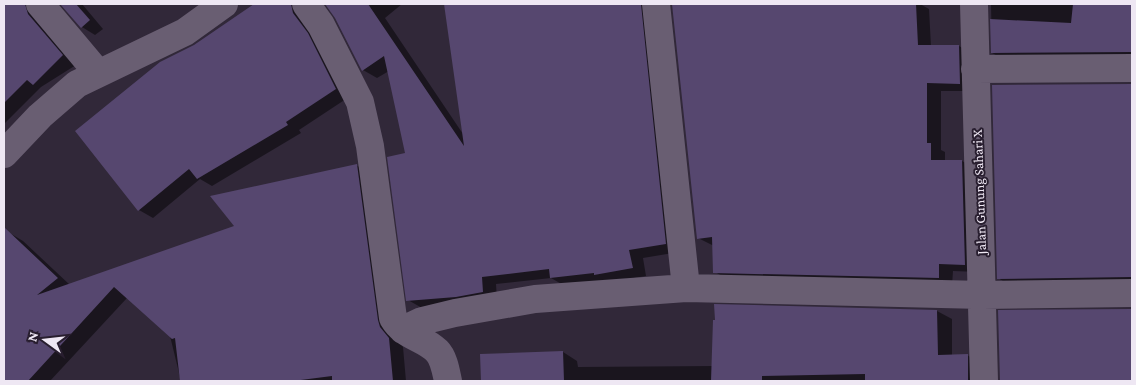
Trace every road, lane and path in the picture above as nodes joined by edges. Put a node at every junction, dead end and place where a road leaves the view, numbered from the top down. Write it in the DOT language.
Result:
graph roads {
  1 [pos="40,4"];
  2 [pos="224,4"];
  3 [pos="306,4"];
  4 [pos="656,4"];
  5 [pos="974,4"];
  6 [pos="1132,68"];
  7 [pos="975,69"];
  8 [pos="98,73"];
  9 [pos="4,154"];
  10 [pos="686,288"];
  11 [pos="983,294"];
  12 [pos="1132,294"];
  13 [pos="403,330"];
  14 [pos="448,381"];
  15 [pos="984,381"];
  1 -- 8 [label="street"];
  2 -- 8 [label="street"];
  3 -- 13 [label="street"];
  4 -- 10 [label="street"];
  5 -- 7 [label="street, Jalan Gunung Sahari X"];
  6 -- 7 [label="street"];
  7 -- 11 [label="street, Jalan Gunung Sahari X"];
  8 -- 9 [label="street"];
  10 -- 11 [label="street"];
  10 -- 13 [label="street"];
  11 -- 12 [label="street"];
  11 -- 15 [label="street, Jalan Gunung Sahari X"];
  13 -- 14 [label="street"];
}
